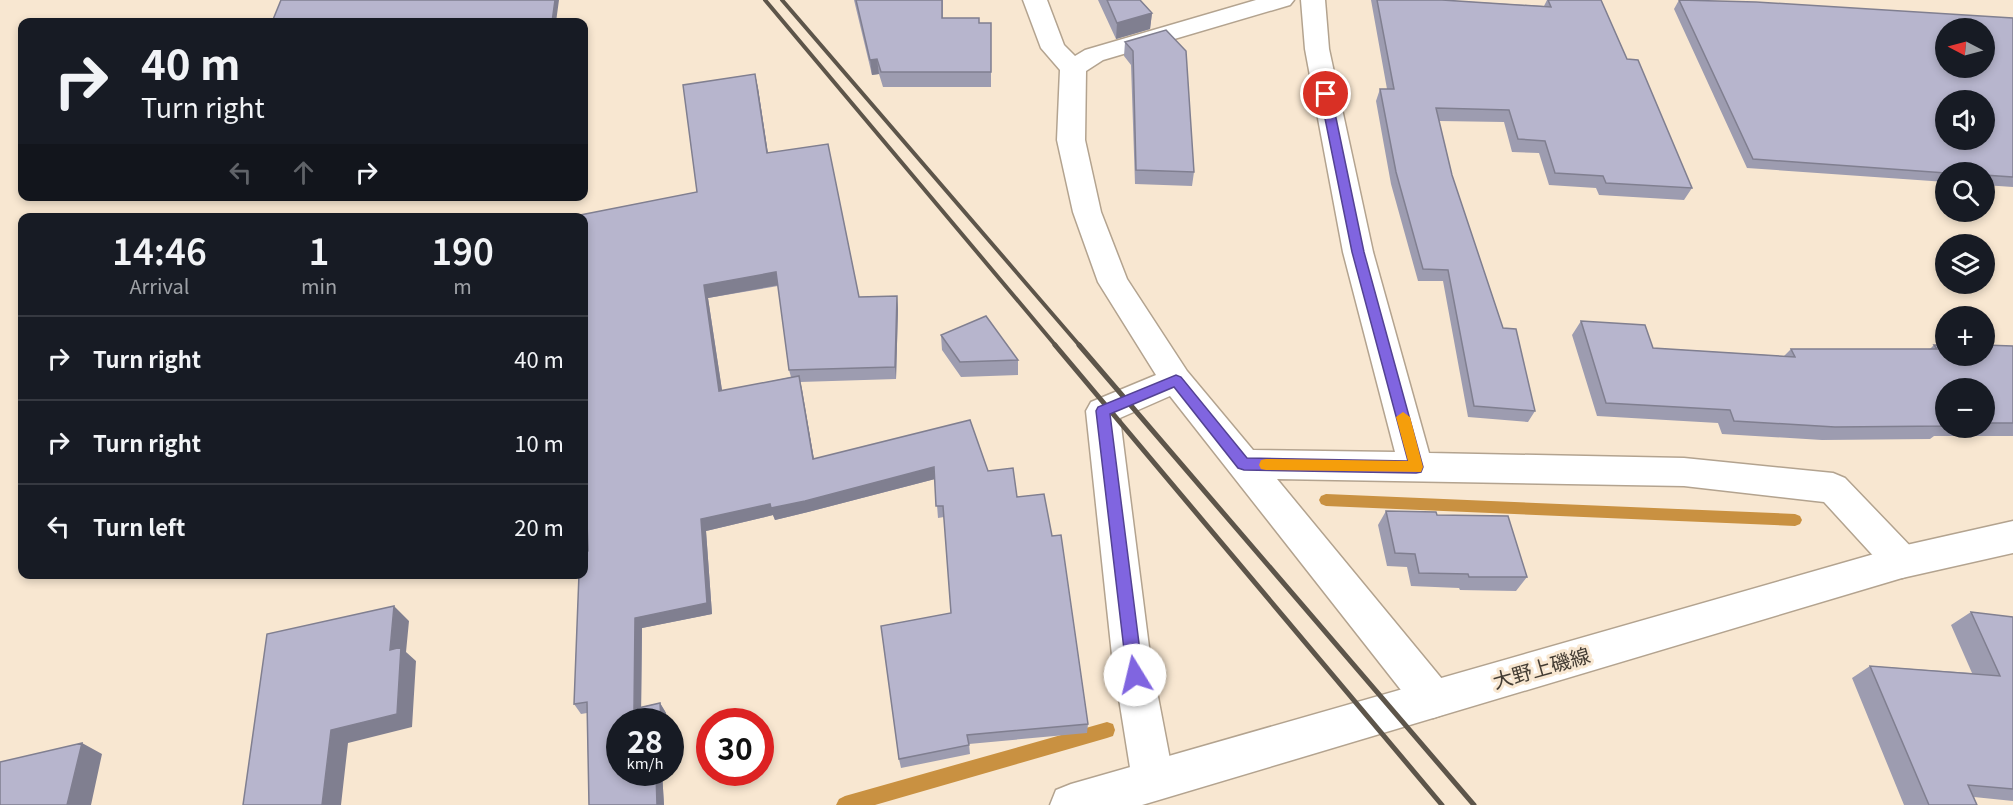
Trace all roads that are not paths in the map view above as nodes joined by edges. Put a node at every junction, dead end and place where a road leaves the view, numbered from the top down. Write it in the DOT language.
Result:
graph roads {
  1 [pos="1035,0"];
  2 [pos="1282,0"];
  3 [pos="1313,0"];
  4 [pos="1073,68"];
  5 [pos="1176,380"];
  6 [pos="1244,464"];
  7 [pos="1416,467"];
  8 [pos="2013,537"];
  9 [pos="1902,562"];
  10 [pos="1433,699"];
  11 [pos="1153,780"];
  12 [pos="1071,805"];
  1 -- 4 [label="street"];
  2 -- 4 [label="street"];
  3 -- 7 [label="street"];
  4 -- 5 [label="street"];
  5 -- 6 [label="street"];
  5 -- 11 [label="street"];
  6 -- 7 [label="street"];
  6 -- 10 [label="street"];
  7 -- 9 [label="street"];
  8 -- 9 [label="street, 大野上磯線"];
  9 -- 10 [label="street, 大野上磯線"];
  10 -- 11 [label="street, 大野上磯線"];
  11 -- 12 [label="street, 大野上磯線"];
}
